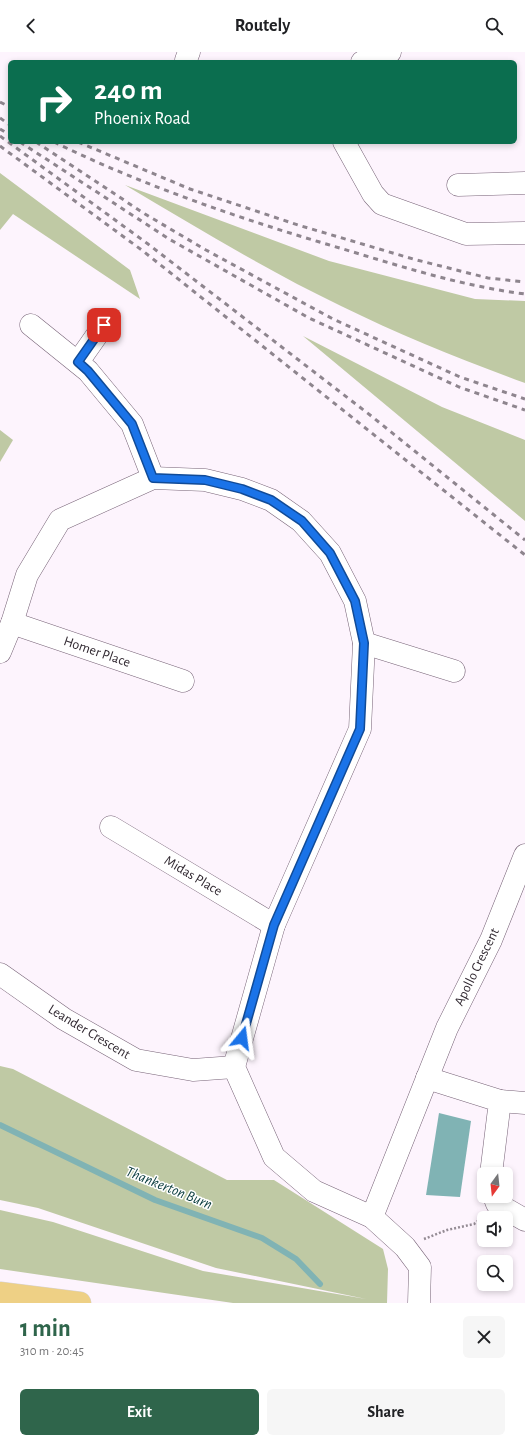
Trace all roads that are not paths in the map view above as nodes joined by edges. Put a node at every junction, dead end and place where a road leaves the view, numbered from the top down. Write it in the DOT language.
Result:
graph roads {
  1 [pos="390,52"];
  2 [pos="368,60"];
  3 [pos="345,144"];
  4 [pos="525,183"];
  5 [pos="458,185"];
  6 [pos="525,233"];
  7 [pos="31,325"];
  8 [pos="104,325"];
  9 [pos="78,362"];
  10 [pos="153,478"];
  11 [pos="12,623"];
  12 [pos="364,643"];
  13 [pos="0,652"];
  14 [pos="454,672"];
  15 [pos="183,681"];
  16 [pos="111,827"];
  17 [pos="525,855"];
  18 [pos="274,925"];
  19 [pos="0,974"];
  20 [pos="234,1067"];
  21 [pos="427,1078"];
  22 [pos="500,1101"];
  23 [pos="525,1103"];
  24 [pos="492,1167"];
  25 [pos="500,1203"];
  26 [pos="372,1217"];
  27 [pos="525,1220"];
  28 [pos="0,1293"];
  29 [pos="80,1303"];
  30 [pos="418,1303"];
  1 -- 2 [label="street"];
  3 -- 6 [label="street"];
  4 -- 5 [label="street"];
  7 -- 9 [label="street"];
  8 -- 9 [label="street"];
  9 -- 10 [label="street"];
  10 -- 11 [label="street"];
  10 -- 12 [label="street"];
  11 -- 13 [label="street"];
  11 -- 15 [label="street, Homer Place"];
  12 -- 14 [label="street"];
  12 -- 18 [label="street"];
  16 -- 18 [label="street, Midas Place"];
  17 -- 21 [label="street, Apollo Crescent"];
  18 -- 20 [label="street"];
  19 -- 20 [label="street, Leander Crescent"];
  20 -- 26 [label="street"];
  21 -- 22 [label="street"];
  21 -- 26 [label="street, Apollo Crescent"];
  22 -- 23 [label="street"];
  22 -- 24 [label="street"];
  25 -- 27 [label="street"];
  26 -- 30 [label="street"];
  28 -- 29 [label="main road"];
}
